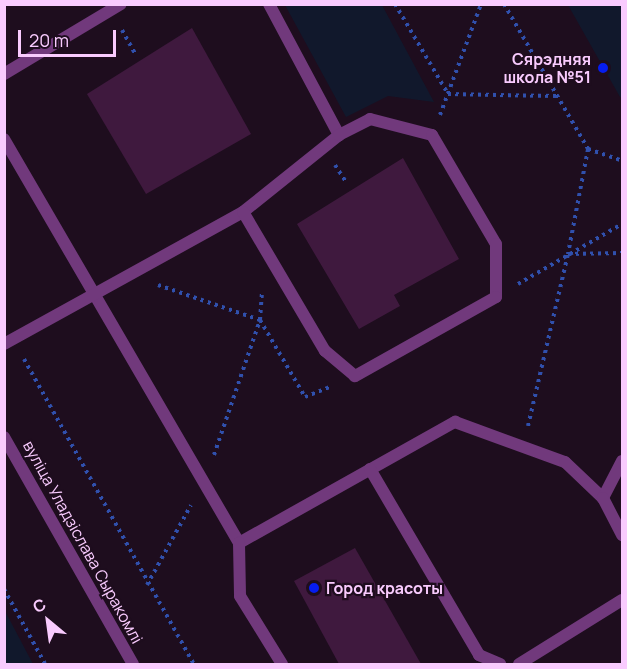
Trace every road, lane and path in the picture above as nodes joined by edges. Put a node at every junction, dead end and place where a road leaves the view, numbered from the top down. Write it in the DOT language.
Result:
graph roads {
  1 [pos="121,4"];
  2 [pos="268,4"];
  3 [pos="395,4"];
  4 [pos="481,4"];
  5 [pos="504,4"];
  6 [pos="4,74"];
  7 [pos="448,94"];
  8 [pos="557,96"];
  9 [pos="339,135"];
  10 [pos="432,135"];
  11 [pos="4,138"];
  12 [pos="588,149"];
  13 [pos="622,161"];
  14 [pos="243,212"];
  15 [pos="622,224"];
  16 [pos="266,251"];
  17 [pos="568,254"];
  18 [pos="622,254"];
  19 [pos="129,275"];
  20 [pos="96,296"];
  21 [pos="496,297"];
  22 [pos="260,320"];
  23 [pos="9,341"];
  24 [pos="355,376"];
  25 [pos="4,437"];
  26 [pos="524,446"];
  27 [pos="622,461"];
  28 [pos="370,469"];
  29 [pos="205,480"];
  30 [pos="603,498"];
  31 [pos="622,535"];
  32 [pos="238,543"];
  33 [pos="147,586"];
  34 [pos="4,589"];
  35 [pos="622,600"];
  36 [pos="45,664"];
  37 [pos="133,664"];
  38 [pos="194,664"];
  39 [pos="282,664"];
  40 [pos="500,664"];
  41 [pos="519,664"];
  1 -- 6 [label="street"];
  2 -- 9 [label="street"];
  3 -- 7 [label="path"];
  4 -- 7 [label="path"];
  5 -- 8 [label="path"];
  7 -- 8 [label="path"];
  7 -- 10 [label="path"];
  8 -- 12 [label="path"];
  9 -- 10 [label="street"];
  9 -- 14 [label="street"];
  10 -- 21 [label="street"];
  11 -- 20 [label="street"];
  12 -- 13 [label="path"];
  12 -- 17 [label="path"];
  14 -- 16 [label="street"];
  14 -- 19 [label="street"];
  15 -- 17 [label="path"];
  16 -- 22 [label="path"];
  16 -- 24 [label="street"];
  17 -- 18 [label="path"];
  17 -- 21 [label="path"];
  17 -- 26 [label="path"];
  19 -- 20 [label="street"];
  19 -- 22 [label="path"];
  20 -- 23 [label="street"];
  20 -- 29 [label="street"];
  21 -- 24 [label="street"];
  22 -- 24 [label="path"];
  22 -- 29 [label="path"];
  23 -- 33 [label="path"];
  25 -- 37 [label="street, вуліца Уладзіслава Сыракомлі"];
  26 -- 28 [label="street"];
  26 -- 30 [label="street"];
  27 -- 30 [label="street"];
  28 -- 32 [label="street"];
  28 -- 40 [label="street"];
  29 -- 32 [label="street"];
  29 -- 33 [label="path"];
  30 -- 31 [label="street"];
  32 -- 39 [label="street"];
  33 -- 38 [label="path"];
  34 -- 36 [label="path"];
  35 -- 41 [label="street"];
}
